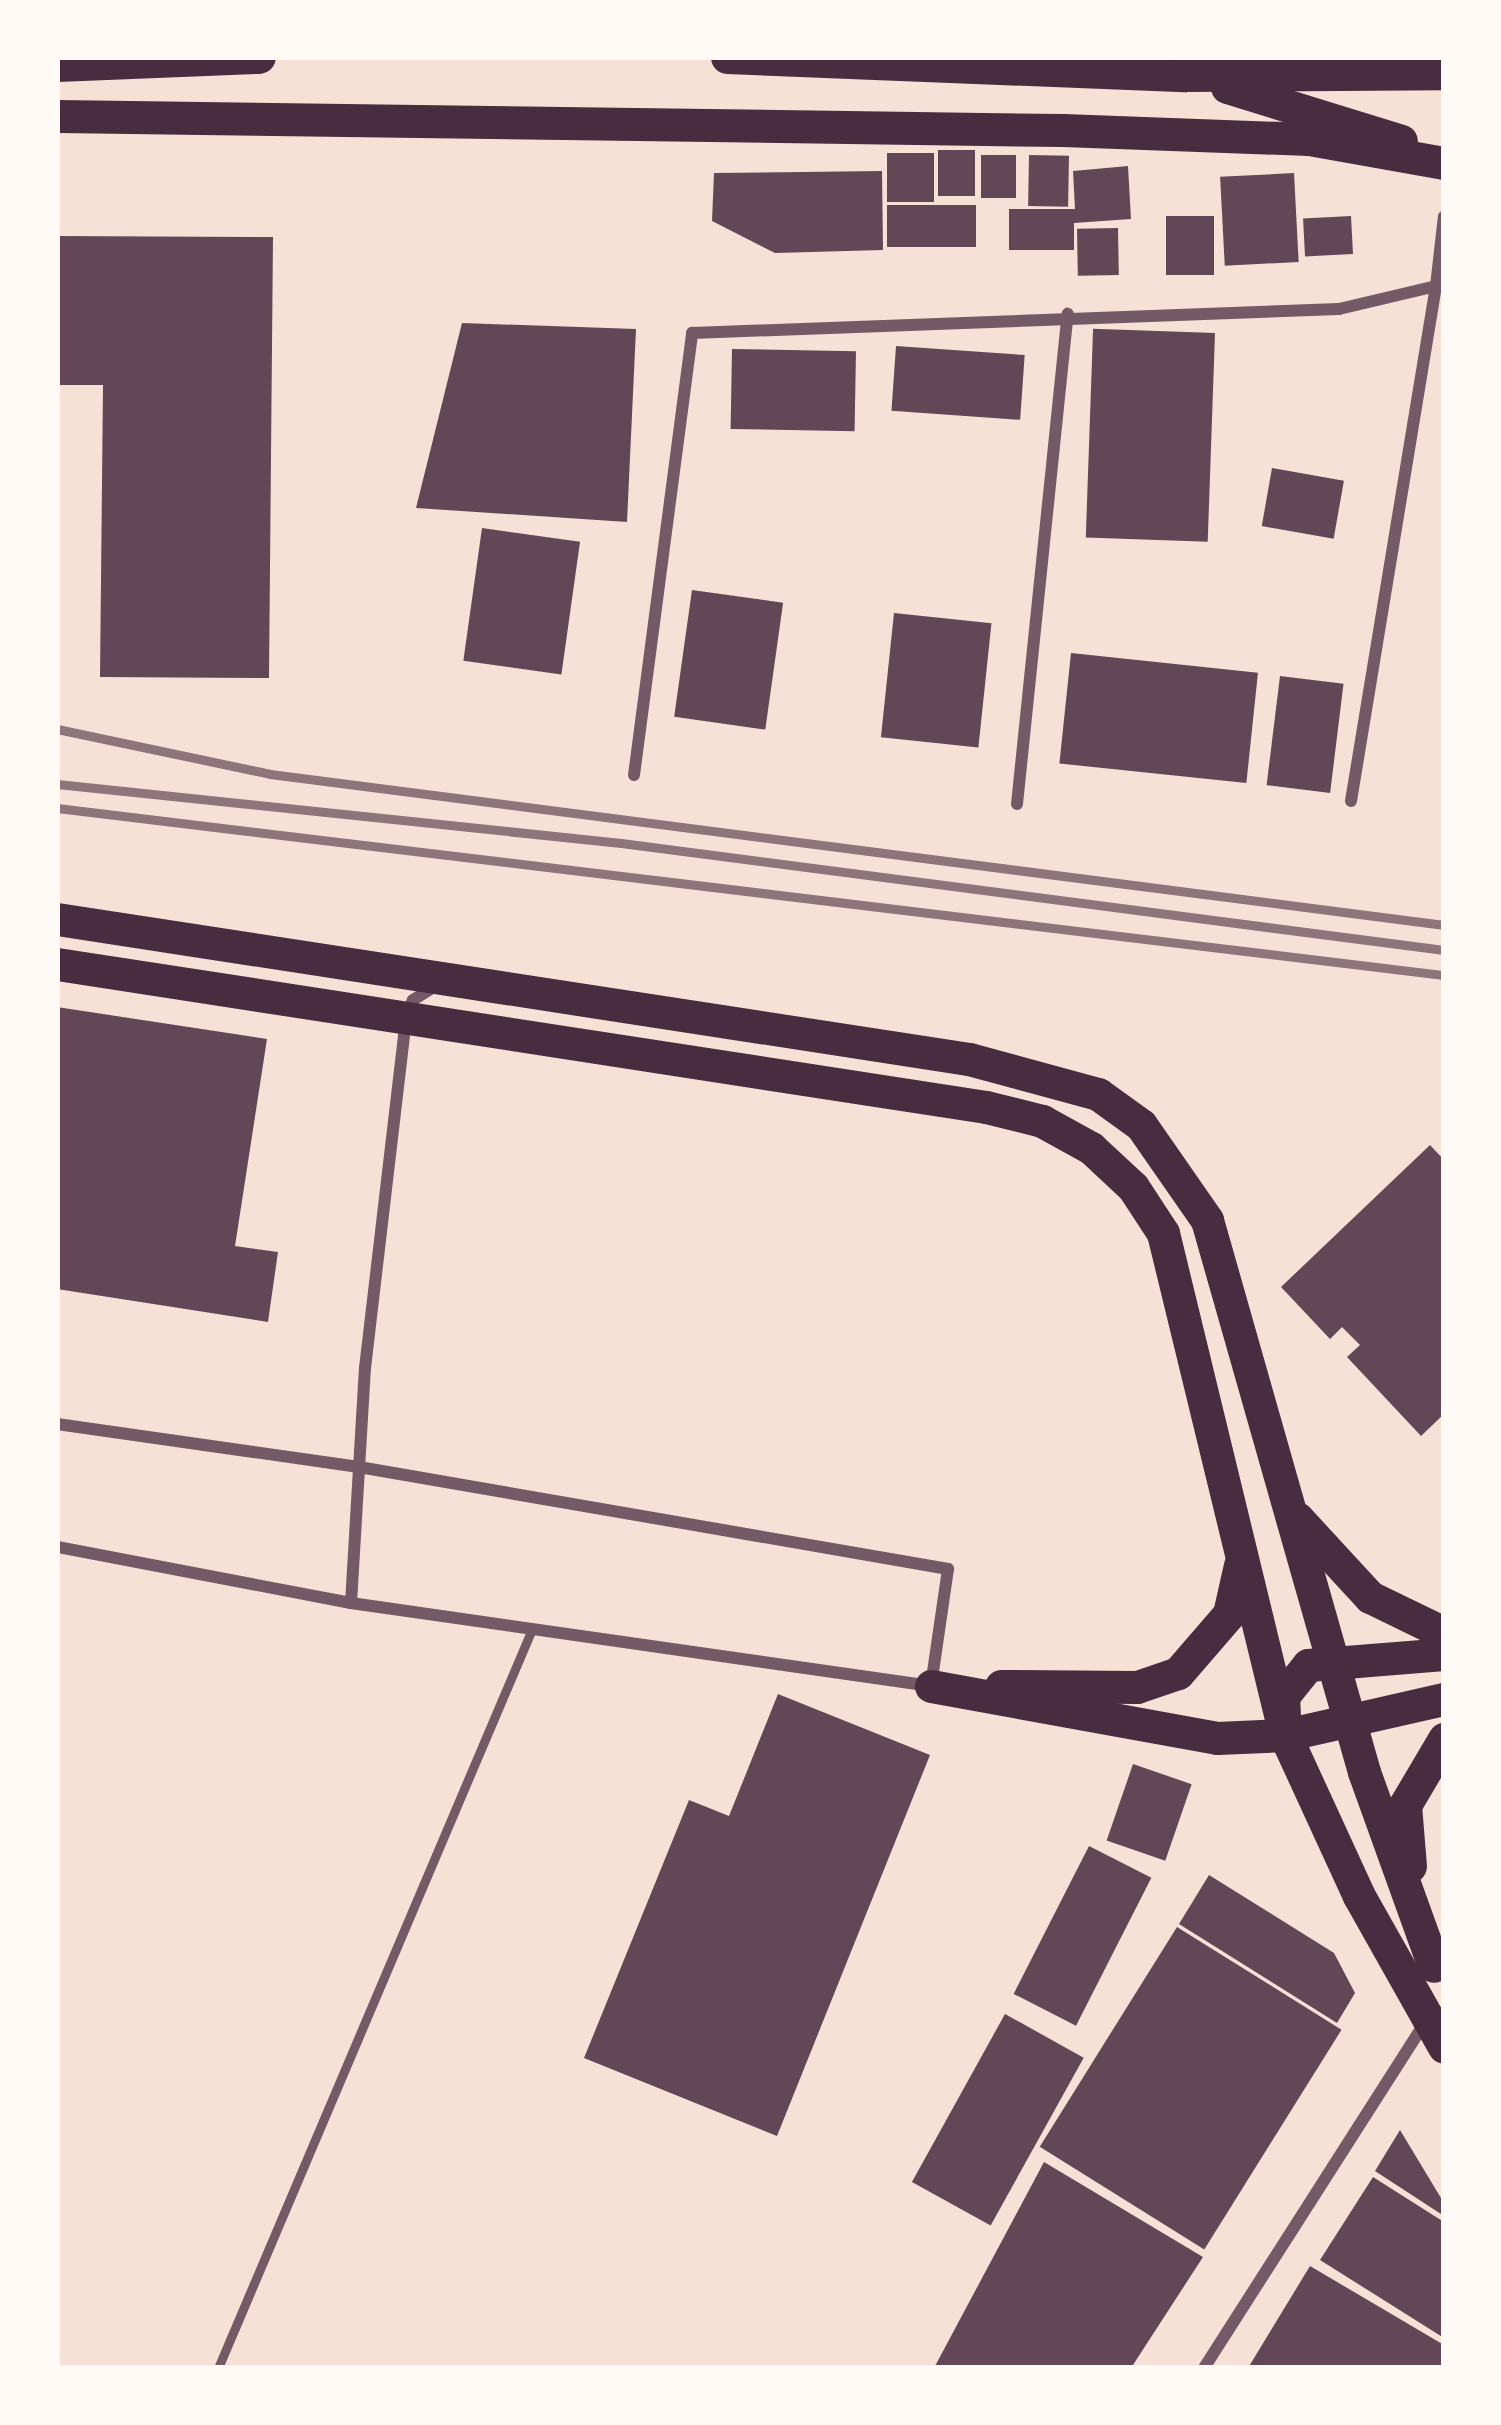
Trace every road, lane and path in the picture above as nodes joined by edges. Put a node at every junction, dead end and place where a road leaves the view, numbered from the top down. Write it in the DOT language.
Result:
graph roads {
  1 [pos="259,57"];
  2 [pos="727,57"];
  3 [pos="57,64"];
  4 [pos="1444,73"];
  5 [pos="1185,75"];
  6 [pos="57,116"];
  7 [pos="1444,163"];
  8 [pos="1444,215"];
  9 [pos="1436,286"];
  10 [pos="1068,314"];
  11 [pos="634,775"];
  12 [pos="1351,800"];
  13 [pos="1017,804"];
  14 [pos="57,919"];
  15 [pos="57,964"];
  16 [pos="514,986"];
  17 [pos="406,1017"];
  18 [pos="57,1424"];
  19 [pos="359,1467"];
  20 [pos="1274,1474"];
  21 [pos="1237,1528"];
  22 [pos="57,1547"];
  23 [pos="351,1604"];
  24 [pos="532,1629"];
  25 [pos="1444,1633"];
  26 [pos="1444,1654"];
  27 [pos="1329,1658"];
  28 [pos="931,1686"];
  29 [pos="1444,1699"];
  30 [pos="1348,1720"];
  31 [pos="1286,1735"];
  32 [pos="1444,1739"];
  33 [pos="1437,2006"];
  34 [pos="218,2368"];
  35 [pos="1204,2368"];
  1 -- 3 [label="highway"];
  2 -- 5 [label="highway"];
  4 -- 5 [label="highway"];
  5 -- 7 [label="highway"];
  6 -- 7 [label="highway"];
  8 -- 9 [label="street"];
  9 -- 10 [label="street"];
  9 -- 12 [label="street"];
  10 -- 11 [label="street"];
  10 -- 13 [label="street"];
  14 -- 16 [label="highway"];
  15 -- 17 [label="highway"];
  16 -- 17 [label="street"];
  16 -- 20 [label="highway"];
  17 -- 19 [label="street"];
  17 -- 21 [label="highway"];
  18 -- 19 [label="street"];
  19 -- 23 [label="street"];
  19 -- 28 [label="street"];
  20 -- 25 [label="highway"];
  20 -- 27 [label="highway"];
  21 -- 28 [label="highway"];
  21 -- 31 [label="highway"];
  22 -- 23 [label="street"];
  23 -- 24 [label="street"];
  24 -- 28 [label="street"];
  24 -- 34 [label="lane"];
  26 -- 27 [label="highway"];
  27 -- 30 [label="highway"];
  27 -- 31 [label="highway"];
  28 -- 31 [label="highway"];
  29 -- 30 [label="highway"];
  30 -- 31 [label="highway"];
  30 -- 33 [label="highway"];
  31 -- 33 [label="highway"];
  32 -- 33 [label="highway"];
  33 -- 35 [label="street"];
}
